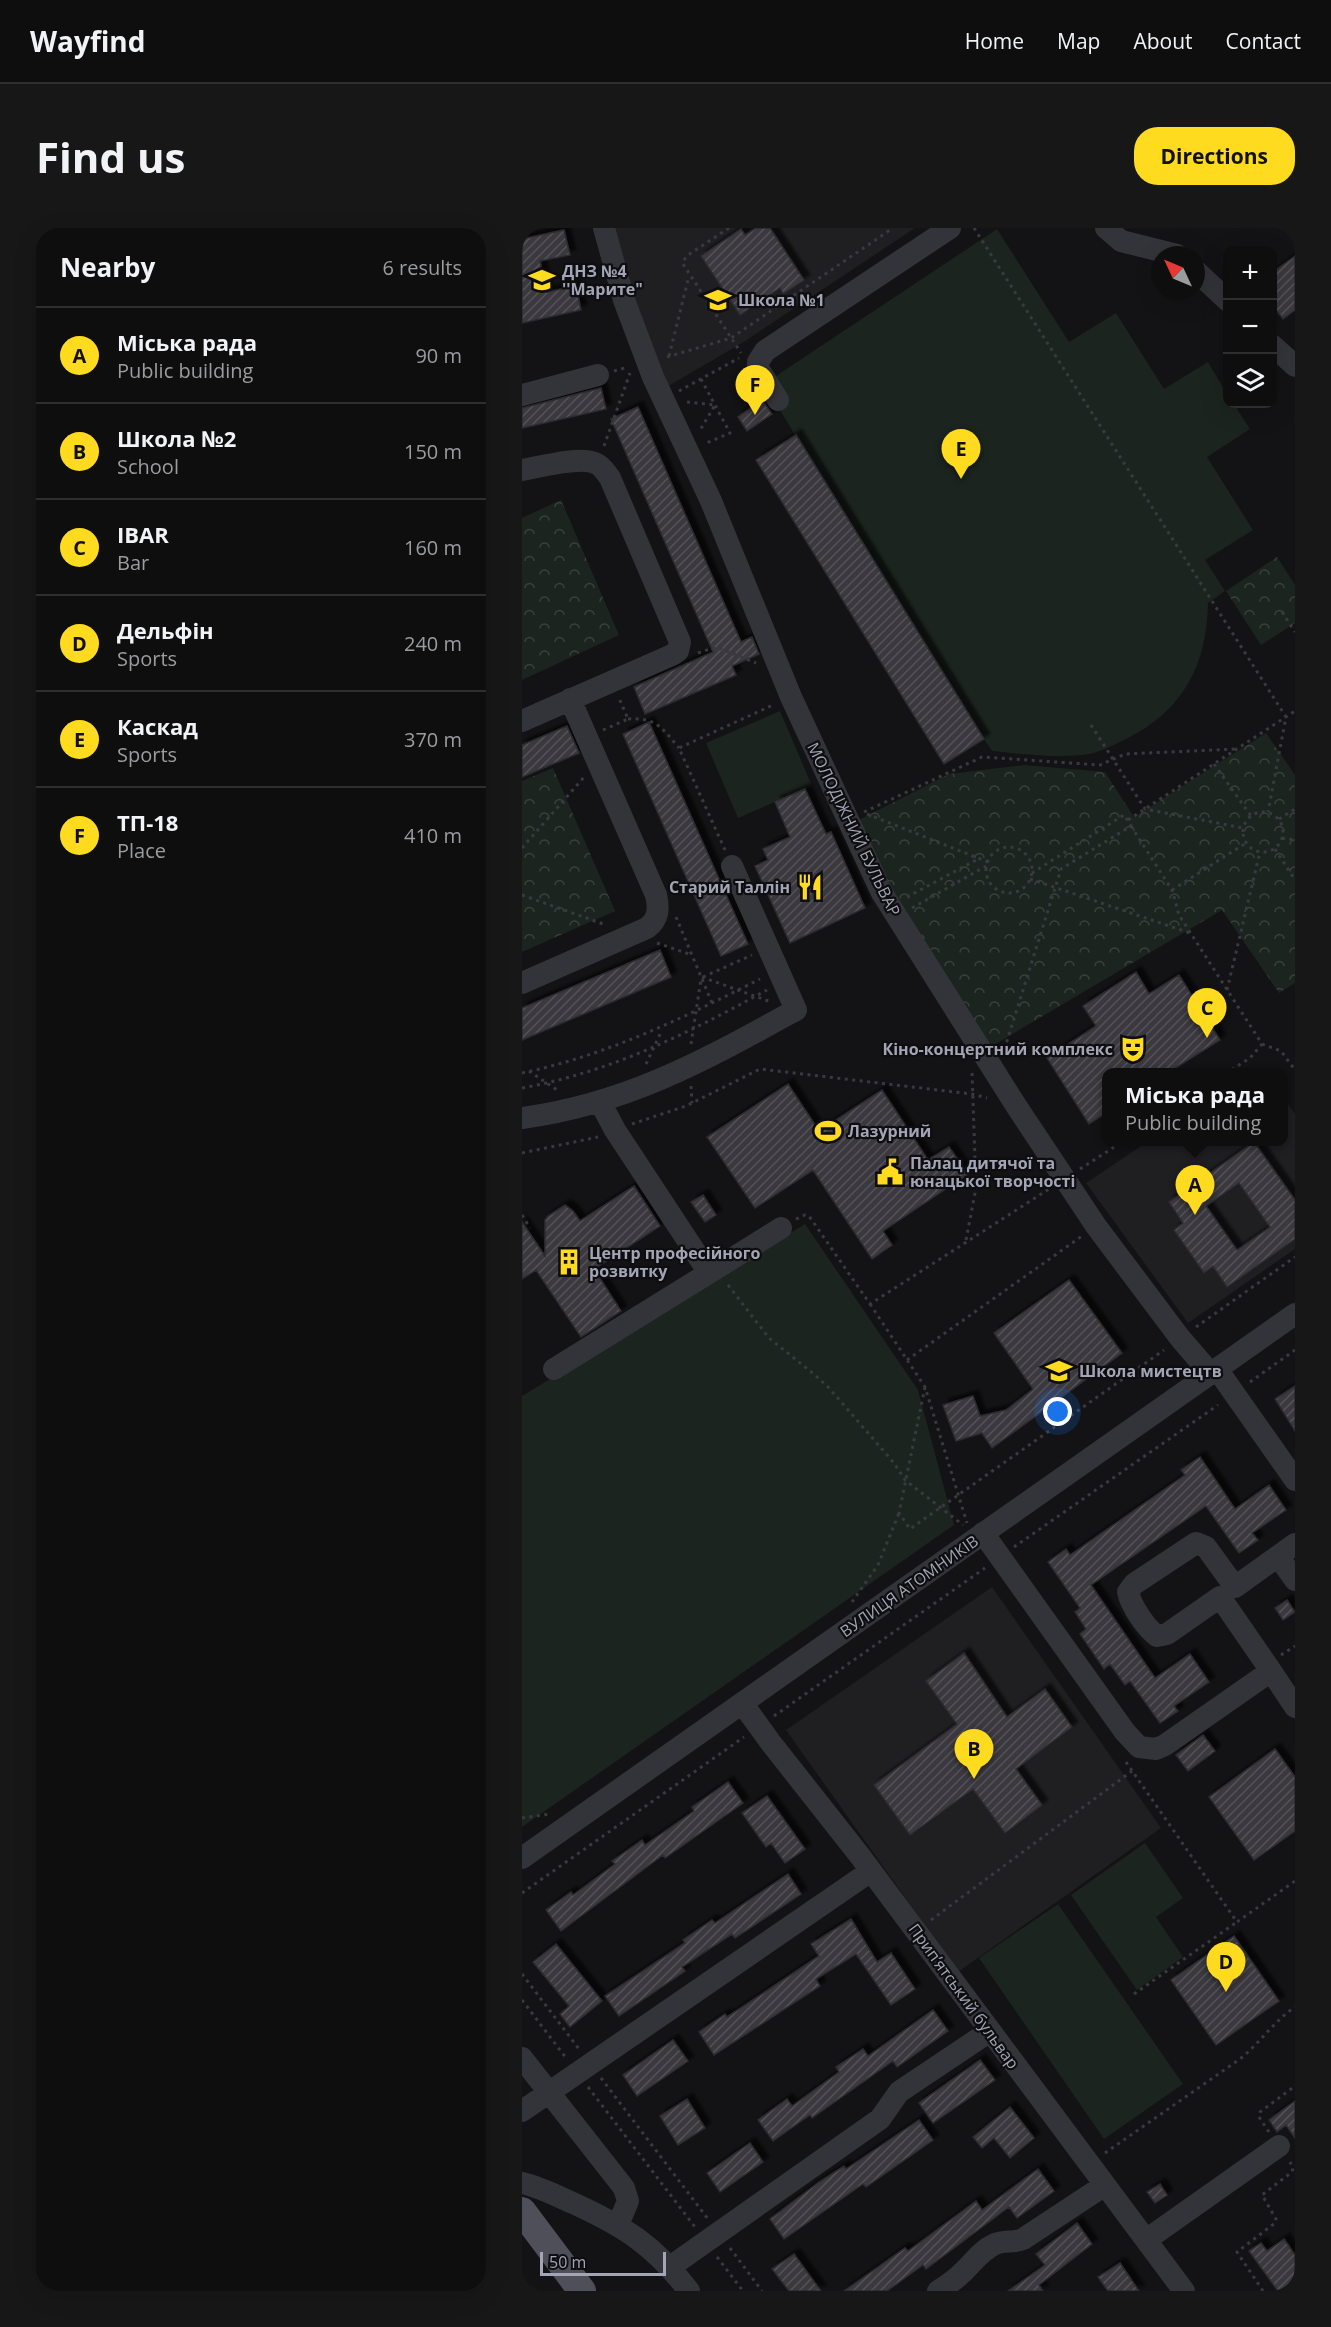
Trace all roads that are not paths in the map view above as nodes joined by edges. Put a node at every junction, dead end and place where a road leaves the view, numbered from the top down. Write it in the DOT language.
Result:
graph roads {
  1 [pos="604,228"];
  2 [pos="950,228"];
  3 [pos="1106,228"];
  4 [pos="1151,248"];
  5 [pos="1205,280"];
  6 [pos="1225,300"];
  7 [pos="1277,350"];
  8 [pos="1295,366"];
  9 [pos="598,375"];
  10 [pos="522,395"];
  11 [pos="778,400"];
  12 [pos="522,470"];
  13 [pos="570,699"];
  14 [pos="522,721"];
  15 [pos="732,866"];
  16 [pos="522,983"];
  17 [pos="591,1104"];
  18 [pos="522,1118"];
  19 [pos="781,1228"];
  20 [pos="712,1271"];
  21 [pos="1295,1314"];
  22 [pos="554,1369"];
  23 [pos="1214,1372"];
  24 [pos="1292,1469"];
  25 [pos="983,1533"];
  26 [pos="1286,1550"];
  27 [pos="1295,1581"];
  28 [pos="1270,1671"];
  29 [pos="742,1702"];
  30 [pos="1295,1707"];
  31 [pos="522,1857"];
  32 [pos="871,1871"];
  33 [pos="990,2031"];
  34 [pos="522,2058"];
  35 [pos="549,2093"];
  36 [pos="522,2111"];
  37 [pos="1279,2146"];
  38 [pos="522,2183"];
  39 [pos="1105,2185"];
  40 [pos="522,2211"];
  41 [pos="618,2225"];
  42 [pos="1146,2240"];
  43 [pos="670,2267"];
  44 [pos="582,2291"];
  45 [pos="689,2291"];
  46 [pos="938,2291"];
  47 [pos="1184,2291"];
  1 -- 23 [label="street, МОЛОДІЖНИЙ БУЛЬВАР"];
  2 -- 11 [label="street"];
  3 -- 4 [label="street"];
  5 -- 6 [label="street"];
  7 -- 8 [label="street"];
  9 -- 10 [label="street"];
  12 -- 13 [label="street"];
  13 -- 14 [label="street"];
  13 -- 16 [label="street"];
  15 -- 17 [label="street"];
  17 -- 18 [label="street"];
  17 -- 20 [label="street"];
  19 -- 20 [label="street"];
  20 -- 22 [label="street"];
  21 -- 23 [label="street, ВУЛИЦЯ АТОМНИКІВ"];
  23 -- 24 [label="street, МОЛОДІЖНИЙ БУЛЬВАР"];
  23 -- 25 [label="street, ВУЛИЦЯ АТОМНИКІВ"];
  25 -- 28 [label="street"];
  25 -- 29 [label="street, ВУЛИЦЯ АТОМНИКІВ"];
  26 -- 27 [label="street"];
  26 -- 28 [label="street"];
  28 -- 30 [label="street"];
  29 -- 31 [label="street, ВУЛИЦЯ АТОМНИКІВ"];
  29 -- 32 [label="street, Припʼятський бульвар"];
  32 -- 33 [label="street, Припʼятський бульвар"];
  32 -- 35 [label="street"];
  33 -- 39 [label="street, Припʼятський бульвар"];
  33 -- 43 [label="street"];
  34 -- 35 [label="street"];
  35 -- 36 [label="street"];
  35 -- 41 [label="street"];
  37 -- 42 [label="street"];
  38 -- 41 [label="street"];
  39 -- 42 [label="street, Припʼятський бульвар"];
  39 -- 46 [label="street"];
  40 -- 44 [label="main road"];
  41 -- 43 [label="street"];
  42 -- 47 [label="street, Припʼятський бульвар"];
  43 -- 45 [label="street"];
}
